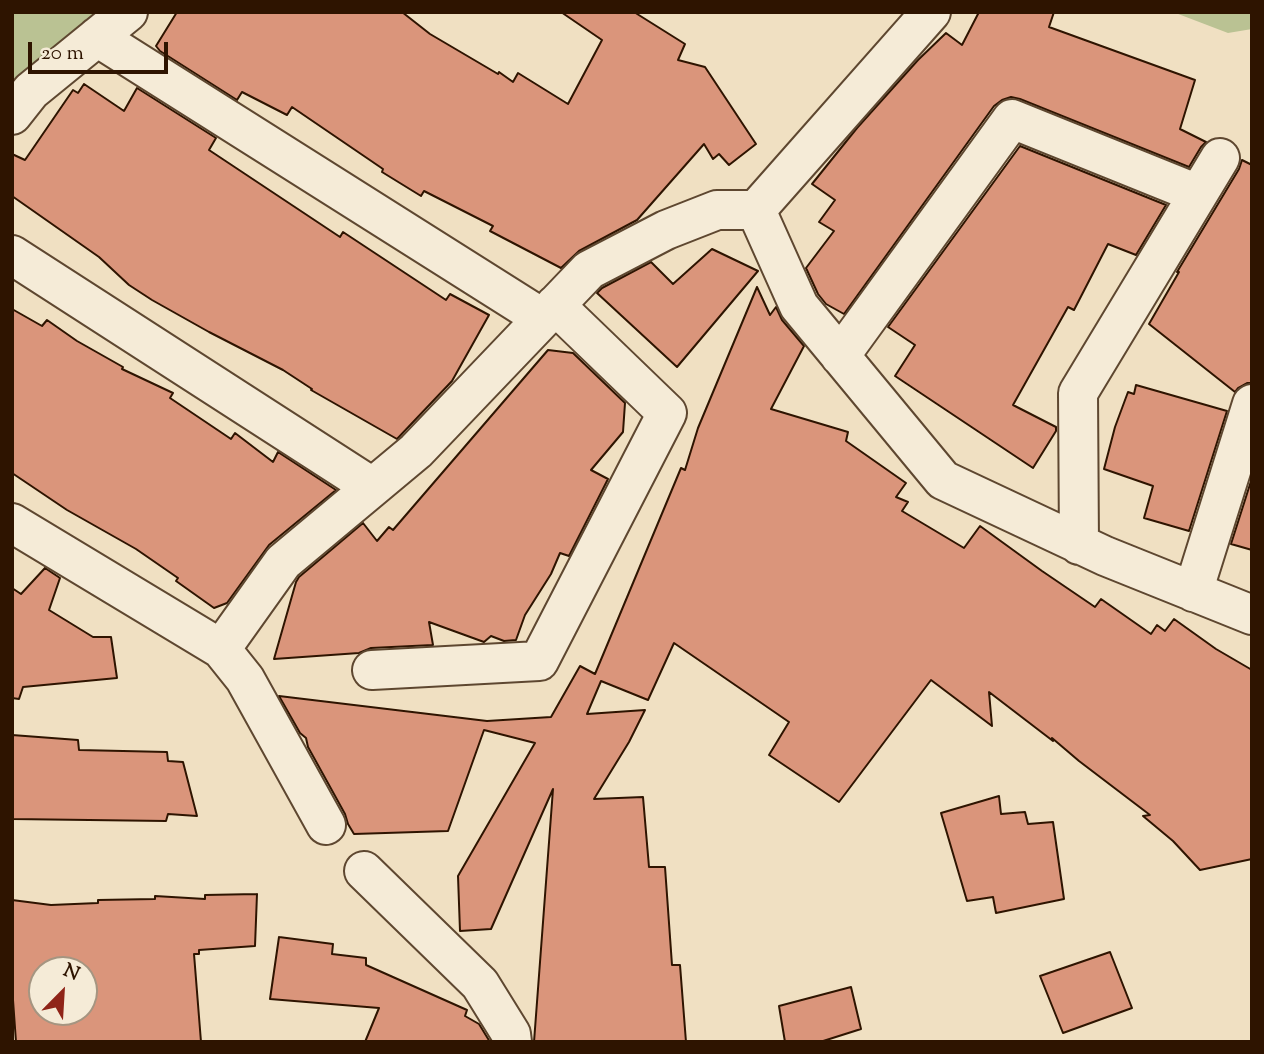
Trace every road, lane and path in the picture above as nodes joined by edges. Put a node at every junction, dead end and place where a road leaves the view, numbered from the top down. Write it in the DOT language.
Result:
graph roads {
  1 [pos="128,12"];
  2 [pos="930,12"];
  3 [pos="97,37"];
  4 [pos="12,115"];
  5 [pos="1220,158"];
  6 [pos="1198,194"];
  7 [pos="757,209"];
  8 [pos="12,255"];
  9 [pos="548,312"];
  10 [pos="840,356"];
  11 [pos="1252,404"];
  12 [pos="372,487"];
  13 [pos="12,523"];
  14 [pos="1079,545"];
  15 [pos="1193,592"];
  16 [pos="1252,615"];
  17 [pos="221,649"];
  18 [pos="372,670"];
  19 [pos="326,825"];
  20 [pos="364,871"];
  21 [pos="512,1042"];
  1 -- 3 [label="street"];
  2 -- 7 [label="street"];
  3 -- 4 [label="street"];
  3 -- 9 [label="street"];
  5 -- 6 [label="street"];
  6 -- 10 [label="street"];
  6 -- 14 [label="street"];
  7 -- 9 [label="street"];
  7 -- 10 [label="street"];
  8 -- 12 [label="street"];
  9 -- 12 [label="street"];
  9 -- 18 [label="street"];
  10 -- 14 [label="street"];
  11 -- 15 [label="street"];
  12 -- 17 [label="street"];
  13 -- 17 [label="street"];
  14 -- 15 [label="street"];
  15 -- 16 [label="street"];
  17 -- 19 [label="street"];
  20 -- 21 [label="street"];
}
